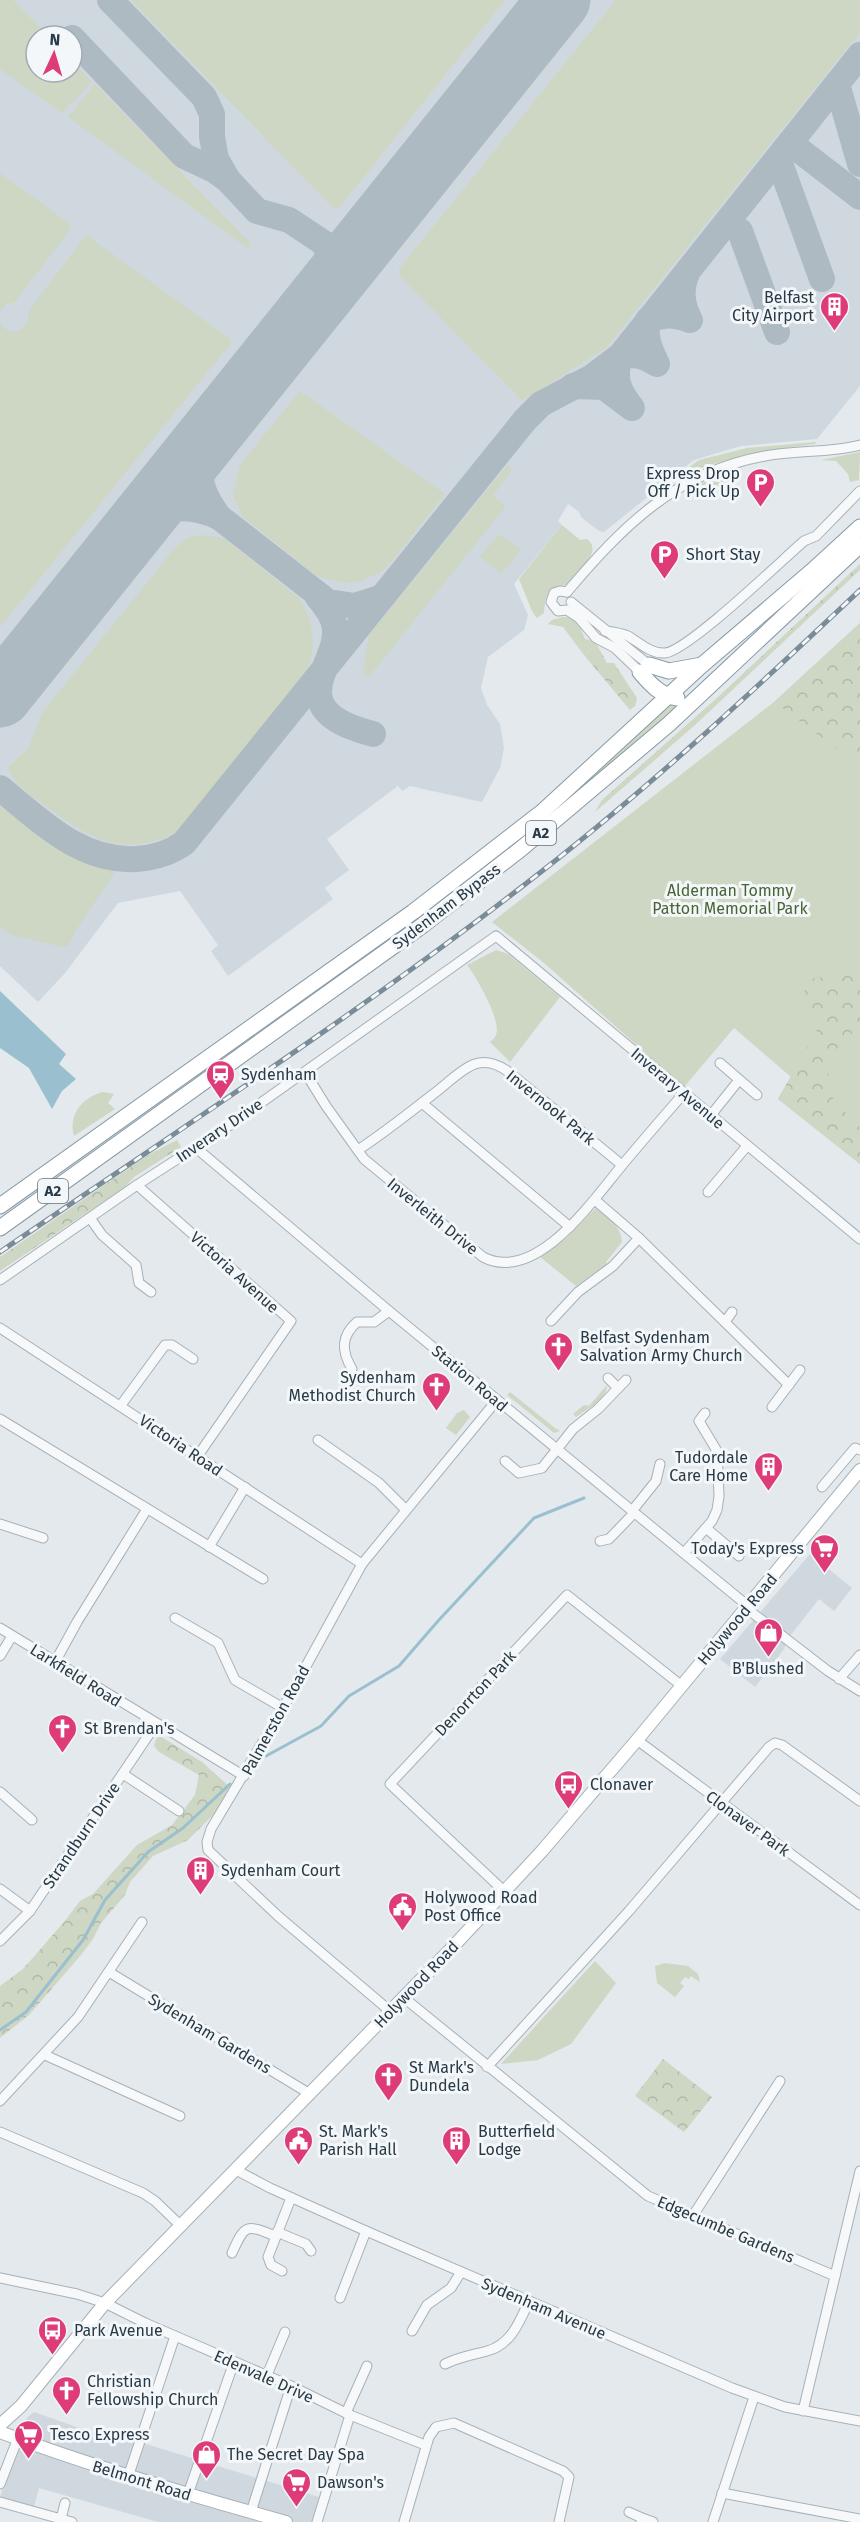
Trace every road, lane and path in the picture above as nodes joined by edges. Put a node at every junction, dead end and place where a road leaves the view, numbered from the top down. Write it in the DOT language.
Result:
graph roads {
  1 [pos="860,445"];
  2 [pos="860,491"];
  3 [pos="860,527"];
  4 [pos="860,545"];
  5 [pos="567,592"];
  6 [pos="569,606"];
  7 [pos="605,631"];
  8 [pos="702,665"];
  9 [pos="646,673"];
  10 [pos="705,689"];
  11 [pos="668,696"];
  12 [pos="635,725"];
  13 [pos="496,936"];
  14 [pos="720,1063"];
  15 [pos="305,1072"];
  16 [pos="739,1080"];
  17 [pos="684,1093"];
  18 [pos="757,1095"];
  19 [pos="422,1103"];
  20 [pos="711,1115"];
  21 [pos="747,1146"];
  22 [pos="195,1147"];
  23 [pos="358,1150"];
  24 [pos="622,1165"];
  25 [pos="137,1185"];
  26 [pos="708,1192"];
  27 [pos="595,1200"];
  28 [pos="0,1206"];
  29 [pos="90,1218"];
  30 [pos="570,1227"];
  31 [pos="0,1228"];
  32 [pos="639,1238"];
  33 [pos="860,1239"];
  34 [pos="0,1280"];
  35 [pos="151,1292"];
  36 [pos="389,1311"];
  37 [pos="732,1312"];
  38 [pos="551,1321"];
  39 [pos="725,1322"];
  40 [pos="0,1328"];
  41 [pos="193,1359"];
  42 [pos="352,1369"];
  43 [pos="800,1370"];
  44 [pos="608,1378"];
  45 [pos="626,1380"];
  46 [pos="789,1385"];
  47 [pos="618,1388"];
  48 [pos="497,1400"];
  49 [pos="121,1405"];
  50 [pos="772,1407"];
  51 [pos="705,1413"];
  52 [pos="0,1419"];
  53 [pos="318,1440"];
  54 [pos="556,1449"];
  55 [pos="860,1450"];
  56 [pos="197,1457"];
  57 [pos="505,1461"];
  58 [pos="660,1464"];
  59 [pos="860,1470"];
  60 [pos="245,1487"];
  61 [pos="822,1487"];
  62 [pos="147,1509"];
  63 [pos="405,1509"];
  64 [pos="633,1512"];
  65 [pos="0,1524"];
  66 [pos="706,1528"];
  67 [pos="43,1538"];
  68 [pos="600,1541"];
  69 [pos="209,1547"];
  70 [pos="684,1553"];
  71 [pos="739,1556"];
  72 [pos="362,1564"];
  73 [pos="262,1579"];
  74 [pos="747,1607"];
  75 [pos="176,1618"];
  76 [pos="0,1628"];
  77 [pos="12,1636"];
  78 [pos="860,1655"];
  79 [pos="0,1656"];
  80 [pos="55,1662"];
  81 [pos="839,1679"];
  82 [pos="682,1686"];
  83 [pos="860,1691"];
  84 [pos="283,1708"];
  85 [pos="156,1724"];
  86 [pos="637,1740"];
  87 [pos="123,1774"];
  88 [pos="244,1776"];
  89 [pos="0,1792"];
  90 [pos="860,1801"];
  91 [pos="721,1804"];
  92 [pos="179,1811"];
  93 [pos="32,1820"];
  94 [pos="0,1889"];
  95 [pos="505,1892"];
  96 [pos="860,1905"];
  97 [pos="30,1911"];
  98 [pos="142,1922"];
  99 [pos="0,1941"];
  100 [pos="110,1972"];
  101 [pos="404,1997"];
  102 [pos="390,2011"];
  103 [pos="45,2055"];
  104 [pos="487,2067"];
  105 [pos="780,2081"];
  106 [pos="310,2094"];
  107 [pos="0,2101"];
  108 [pos="180,2116"];
  109 [pos="0,2132"];
  110 [pos="236,2170"];
  111 [pos="860,2171"];
  112 [pos="291,2198"];
  113 [pos="694,2214"];
  114 [pos="180,2226"];
  115 [pos="366,2231"];
  116 [pos="276,2234"];
  117 [pos="311,2252"];
  118 [pos="232,2253"];
  119 [pos="282,2271"];
  120 [pos="461,2272"];
  121 [pos="835,2276"];
  122 [pos="0,2278"];
  123 [pos="340,2298"];
  124 [pos="529,2301"];
  125 [pos="105,2303"];
  126 [pos="412,2331"];
  127 [pos="285,2332"];
  128 [pos="175,2336"];
  129 [pos="234,2362"];
  130 [pos="446,2364"];
  131 [pos="367,2366"];
  132 [pos="267,2375"];
  133 [pos="291,2386"];
  134 [pos="754,2397"];
  135 [pos="802,2410"];
  136 [pos="348,2414"];
  137 [pos="860,2421"];
  138 [pos="0,2425"];
  139 [pos="0,2432"];
  140 [pos="18,2438"];
  141 [pos="425,2445"];
  142 [pos="128,2477"];
  143 [pos="0,2484"];
  144 [pos="722,2493"];
  145 [pos="188,2494"];
  146 [pos="0,2502"];
  147 [pos="65,2503"];
  148 [pos="251,2512"];
  149 [pos="629,2512"];
  150 [pos="61,2519"];
  151 [pos="860,2519"];
  152 [pos="641,2520"];
  153 [pos="72,2522"];
  154 [pos="286,2522"];
  155 [pos="317,2522"];
  156 [pos="404,2522"];
  157 [pos="559,2522"];
  158 [pos="653,2522"];
  159 [pos="713,2522"];
  1 -- 5 [label="street"];
  2 -- 7 [label="street"];
  3 -- 8 [label="highway, Sydenham Bypass / A2"];
  4 -- 10 [label="highway, Sydenham Bypass / A2"];
  5 -- 6 [label="street"];
  5 -- 6 [label="street"];
  6 -- 7 [label="street"];
  6 -- 9 [label="street"];
  7 -- 9 [label="street"];
  8 -- 9 [label="highway"];
  8 -- 11 [label="highway, Sydenham Bypass / A2"];
  9 -- 11 [label="highway"];
  9 -- 12 [label="highway"];
  10 -- 11 [label="highway"];
  10 -- 31 [label="highway, Sydenham Bypass / A2"];
  11 -- 12 [label="highway, Sydenham Bypass / A2"];
  12 -- 28 [label="highway, Sydenham Bypass / A2"];
  13 -- 15 [label="street, Inverary Drive"];
  13 -- 17 [label="street, Inverary Avenue"];
  14 -- 16 [label="street"];
  15 -- 22 [label="street, Inverary Drive"];
  15 -- 23 [label="street, Inverleith Drive"];
  16 -- 18 [label="street"];
  16 -- 20 [label="street"];
  17 -- 20 [label="street, Inverary Avenue"];
  17 -- 24 [label="street, Inverleith Drive"];
  19 -- 23 [label="street, Invernook Park"];
  19 -- 24 [label="street, Invernook Park"];
  19 -- 30 [label="street"];
  20 -- 21 [label="street, Inverary Avenue"];
  21 -- 26 [label="street"];
  21 -- 33 [label="street, Inverary Avenue"];
  22 -- 25 [label="street, Inverary Drive"];
  22 -- 36 [label="street, Station Road"];
  23 -- 30 [label="street, Inverleith Drive"];
  24 -- 27 [label="street, Inverleith Drive"];
  25 -- 29 [label="street, Inverary Drive"];
  25 -- 56 [label="street, Victoria Avenue"];
  27 -- 30 [label="street, Inverleith Drive"];
  27 -- 32 [label="street"];
  29 -- 34 [label="street, Inverary Drive"];
  29 -- 35 [label="street"];
  32 -- 38 [label="street"];
  32 -- 39 [label="street"];
  36 -- 42 [label="street"];
  36 -- 48 [label="street, Station Road"];
  37 -- 39 [label="street"];
  39 -- 46 [label="street"];
  40 -- 49 [label="street, Victoria Road"];
  41 -- 49 [label="street"];
  43 -- 46 [label="street"];
  44 -- 47 [label="street"];
  45 -- 47 [label="street"];
  46 -- 50 [label="street"];
  47 -- 54 [label="street"];
  48 -- 54 [label="street, Station Road"];
  48 -- 63 [label="street, Palmerston Road"];
  49 -- 56 [label="street, Victoria Road"];
  51 -- 66 [label="street"];
  52 -- 62 [label="street"];
  53 -- 63 [label="street"];
  54 -- 57 [label="street"];
  54 -- 64 [label="street, Station Road"];
  55 -- 61 [label="street"];
  56 -- 60 [label="street, Victoria Road"];
  58 -- 64 [label="street"];
  59 -- 74 [label="main road, Holywood Road"];
  60 -- 69 [label="street"];
  60 -- 72 [label="street, Victoria Road"];
  62 -- 69 [label="street"];
  62 -- 80 [label="street"];
  63 -- 72 [label="street, Palmerston Road"];
  64 -- 68 [label="street"];
  64 -- 70 [label="street, Station Road"];
  65 -- 67 [label="street"];
  66 -- 70 [label="street"];
  66 -- 71 [label="street"];
  69 -- 73 [label="street"];
  70 -- 74 [label="street, Station Road"];
  72 -- 84 [label="street, Palmerston Road"];
  74 -- 81 [label="street, Station Road"];
  74 -- 82 [label="main road, Holywood Road"];
  75 -- 84 [label="street"];
  76 -- 77 [label="street, Larkfield Road"];
  77 -- 79 [label="street"];
  77 -- 80 [label="street, Larkfield Road"];
  78 -- 81 [label="street"];
  80 -- 85 [label="street, Larkfield Road"];
  81 -- 83 [label="street, Station Road"];
  82 -- 86 [label="main road, Holywood Road"];
  82 -- 95 [label="street, Denorrton Park"];
  84 -- 88 [label="street, Palmerston Road"];
  85 -- 87 [label="street, Strandburn Drive"];
  85 -- 88 [label="street, Larkfield Road"];
  86 -- 91 [label="street, Clonaver Park"];
  86 -- 95 [label="main road, Holywood Road"];
  87 -- 92 [label="street"];
  87 -- 97 [label="street, Strandburn Drive"];
  88 -- 102 [label="street, Palmerston Road"];
  89 -- 93 [label="street"];
  90 -- 91 [label="street"];
  91 -- 96 [label="street, Clonaver Park"];
  91 -- 104 [label="street"];
  94 -- 97 [label="street"];
  95 -- 101 [label="main road, Holywood Road"];
  97 -- 99 [label="street, Strandburn Drive"];
  98 -- 100 [label="street"];
  100 -- 103 [label="street"];
  100 -- 106 [label="street, Sydenham Gardens"];
  101 -- 102 [label="main road, Holywood Road"];
  101 -- 104 [label="street, Edgecumbe Gardens"];
  102 -- 106 [label="main road, Holywood Road"];
  103 -- 107 [label="street"];
  103 -- 108 [label="street"];
  104 -- 113 [label="street, Edgecumbe Gardens"];
  105 -- 113 [label="street"];
  106 -- 110 [label="main road, Holywood Road"];
  109 -- 114 [label="street"];
  110 -- 112 [label="street, Sydenham Avenue"];
  110 -- 114 [label="main road, Holywood Road"];
  111 -- 121 [label="street"];
  112 -- 115 [label="street, Sydenham Avenue"];
  112 -- 116 [label="street"];
  113 -- 121 [label="street, Edgecumbe Gardens"];
  114 -- 125 [label="main road, Holywood Road"];
  115 -- 120 [label="street, Sydenham Avenue"];
  115 -- 123 [label="street"];
  116 -- 117 [label="street"];
  116 -- 118 [label="street"];
  116 -- 119 [label="street"];
  120 -- 124 [label="street, Sydenham Avenue"];
  120 -- 126 [label="street"];
  121 -- 135 [label="street"];
  122 -- 125 [label="street"];
  124 -- 130 [label="street"];
  124 -- 134 [label="street, Sydenham Avenue"];
  125 -- 128 [label="street, Edenvale Drive"];
  125 -- 138 [label="main road, Holywood Road"];
  127 -- 132 [label="street"];
  128 -- 129 [label="street, Edenvale Drive"];
  128 -- 142 [label="street"];
  129 -- 132 [label="street, Edenvale Drive"];
  129 -- 145 [label="street"];
  131 -- 136 [label="street"];
  132 -- 133 [label="street, Edenvale Drive"];
  133 -- 136 [label="street, Edenvale Drive"];
  133 -- 148 [label="street"];
  134 -- 135 [label="street, Sydenham Avenue"];
  134 -- 144 [label="street"];
  135 -- 137 [label="street, Sydenham Avenue"];
  136 -- 141 [label="street, Edenvale Drive"];
  136 -- 155 [label="street"];
  139 -- 140 [label="main road, Belmont Road"];
  140 -- 142 [label="main road, Belmont Road"];
  140 -- 143 [label="street"];
  141 -- 156 [label="street"];
  141 -- 157 [label="street"];
  142 -- 145 [label="main road, Belmont Road"];
  144 -- 151 [label="street"];
  144 -- 159 [label="street"];
  145 -- 148 [label="main road, Belmont Road"];
  146 -- 150 [label="street"];
  147 -- 150 [label="street"];
  148 -- 154 [label="main road, Belmont Road"];
  149 -- 152 [label="street"];
  150 -- 153 [label="street"];
  152 -- 158 [label="street"];
}
